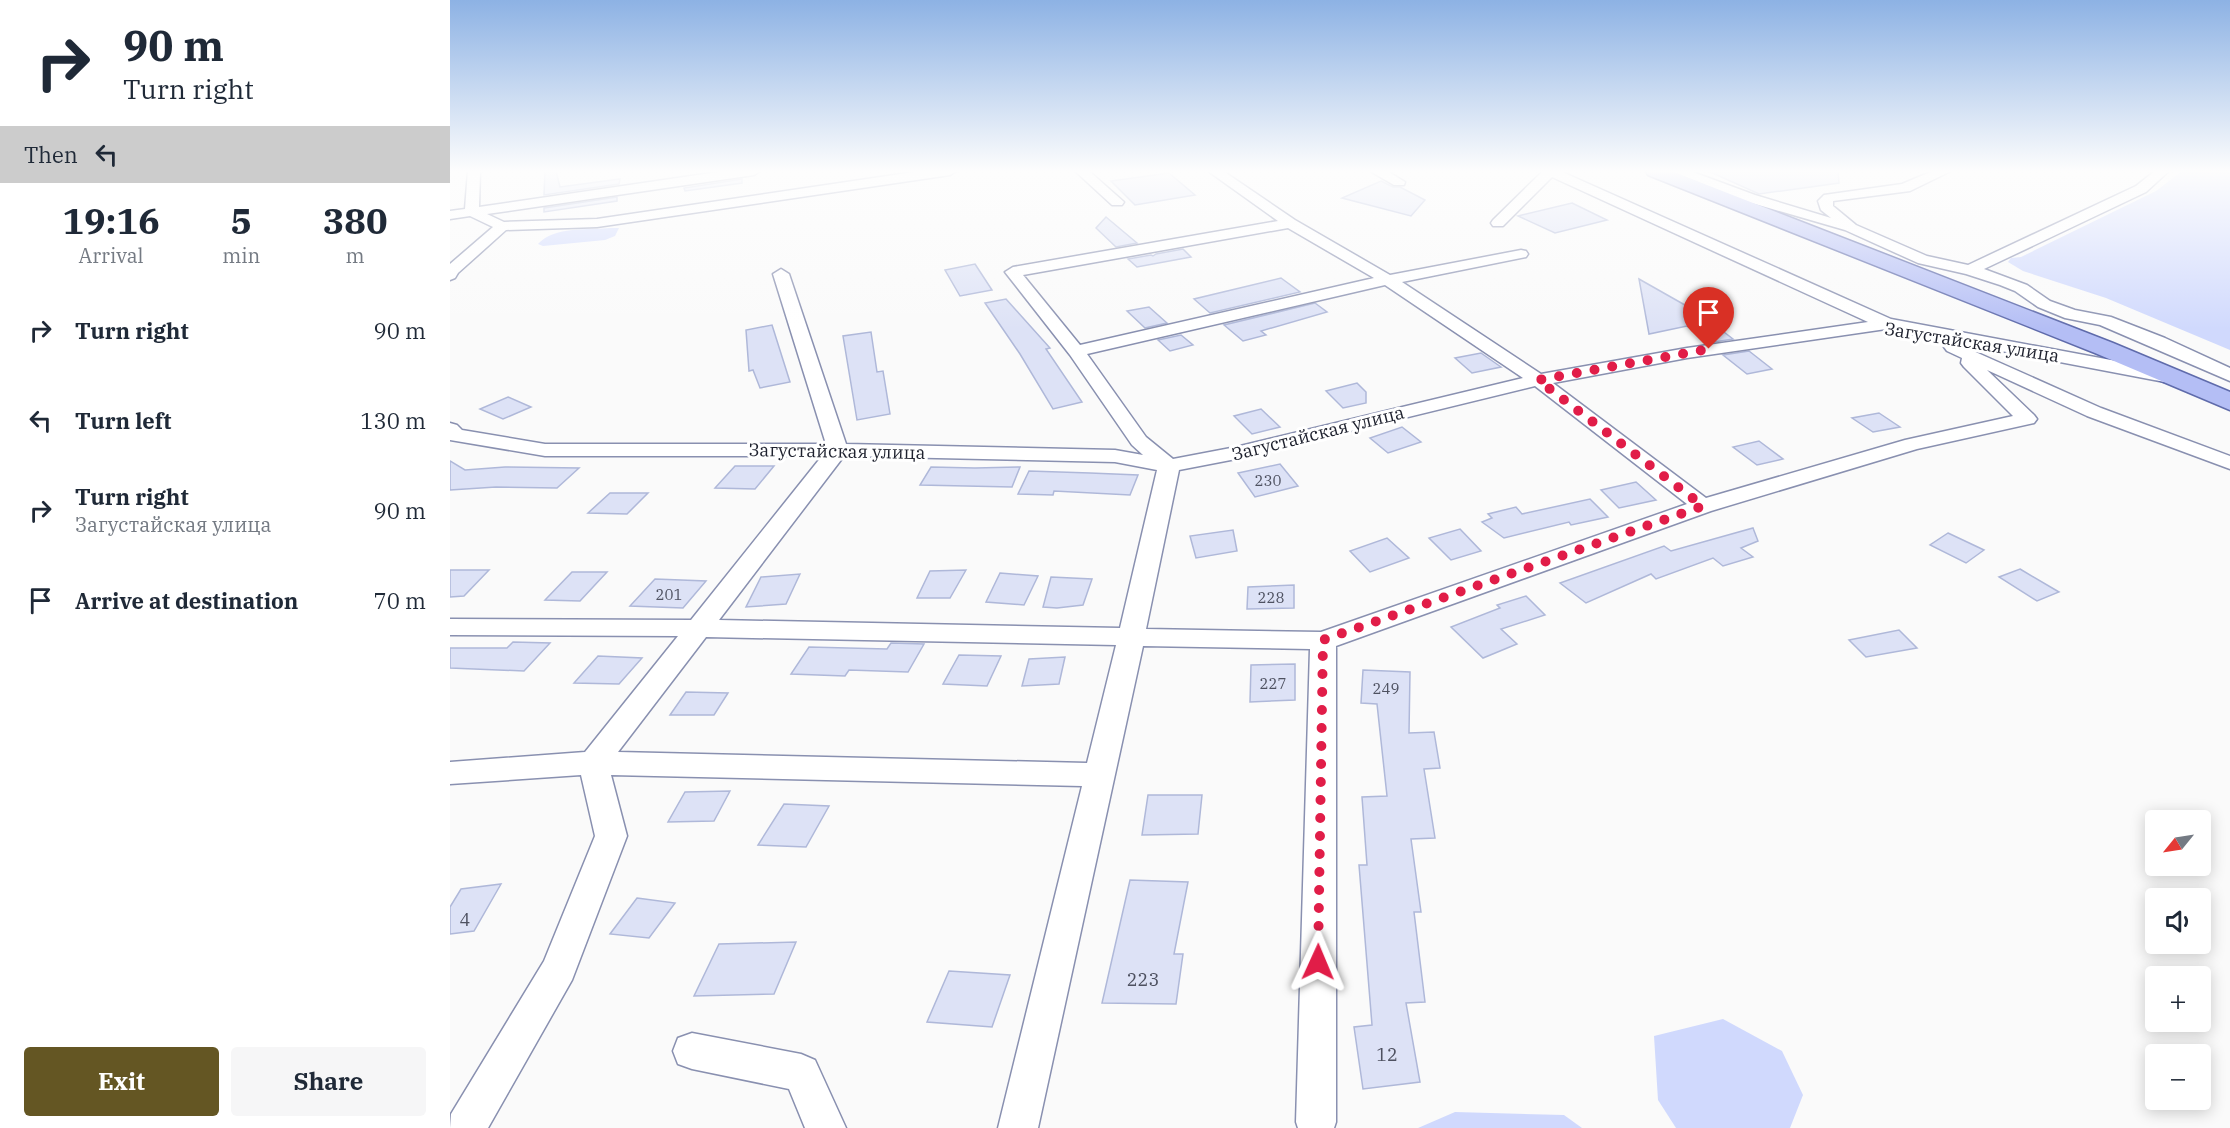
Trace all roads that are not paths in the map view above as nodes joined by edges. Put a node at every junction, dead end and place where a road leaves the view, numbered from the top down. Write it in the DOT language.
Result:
graph roads {
  1 [pos="497,224"];
  2 [pos="577,224"];
  3 [pos="1286,224"];
  4 [pos="1291,224"];
  5 [pos="1664,224"];
  6 [pos="1787,224"];
  7 [pos="1836,224"];
  8 [pos="1846,224"];
  9 [pos="2065,224"];
  10 [pos="502,226"];
  11 [pos="1851,228"];
  12 [pos="1521,254"];
  13 [pos="1970,270"];
  14 [pos="781,273"];
  15 [pos="450,275"];
  16 [pos="1388,280"];
  17 [pos="1888,324"];
  18 [pos="2008,347"];
  19 [pos="1076,351"];
  20 [pos="1972,354"];
  21 [pos="2230,375"];
  22 [pos="2178,379"];
  23 [pos="1538,380"];
  24 [pos="2230,402"];
  25 [pos="452,434"];
  26 [pos="838,450"];
  27 [pos="2230,463"];
  28 [pos="1169,466"];
  29 [pos="1703,506"];
  30 [pos="450,627"];
  31 [pos="698,628"];
  32 [pos="1132,636"];
  33 [pos="1323,640"];
  34 [pos="593,763"];
  35 [pos="450,773"];
  36 [pos="1098,776"];
  37 [pos="692,1051"];
  38 [pos="1316,1122"];
  39 [pos="465,1128"];
  40 [pos="826,1128"];
  41 [pos="1018,1128"];
  1 -- 10 [label="street"];
  2 -- 10 [label="street"];
  3 -- 19 [label="street"];
  4 -- 16 [label="street"];
  5 -- 17 [label="street"];
  6 -- 22 [label="main road"];
  7 -- 11 [label="street"];
  8 -- 11 [label="street"];
  9 -- 13 [label="street"];
  10 -- 15 [label="street"];
  11 -- 13 [label="street"];
  12 -- 16 [label="street"];
  13 -- 21 [label="street"];
  14 -- 26 [label="street"];
  16 -- 19 [label="street"];
  16 -- 23 [label="street"];
  17 -- 18 [label="street, Загустайская улица"];
  17 -- 20 [label="street"];
  17 -- 23 [label="street, Загустайская улица"];
  18 -- 20 [label="street"];
  18 -- 22 [label="street, Загустайская улица"];
  19 -- 28 [label="street"];
  20 -- 27 [label="street"];
  20 -- 29 [label="street"];
  22 -- 24 [label="main road"];
  23 -- 28 [label="street, Загустайская улица"];
  23 -- 29 [label="street"];
  25 -- 26 [label="street, Загустайская улица"];
  26 -- 28 [label="street, Загустайская улица"];
  26 -- 31 [label="street"];
  28 -- 32 [label="street"];
  29 -- 33 [label="street"];
  30 -- 31 [label="street"];
  31 -- 32 [label="street"];
  31 -- 34 [label="street"];
  32 -- 33 [label="street"];
  32 -- 36 [label="street"];
  33 -- 38 [label="street"];
  34 -- 35 [label="street"];
  34 -- 36 [label="street"];
  34 -- 39 [label="street"];
  36 -- 41 [label="street"];
  37 -- 40 [label="street"];
}
